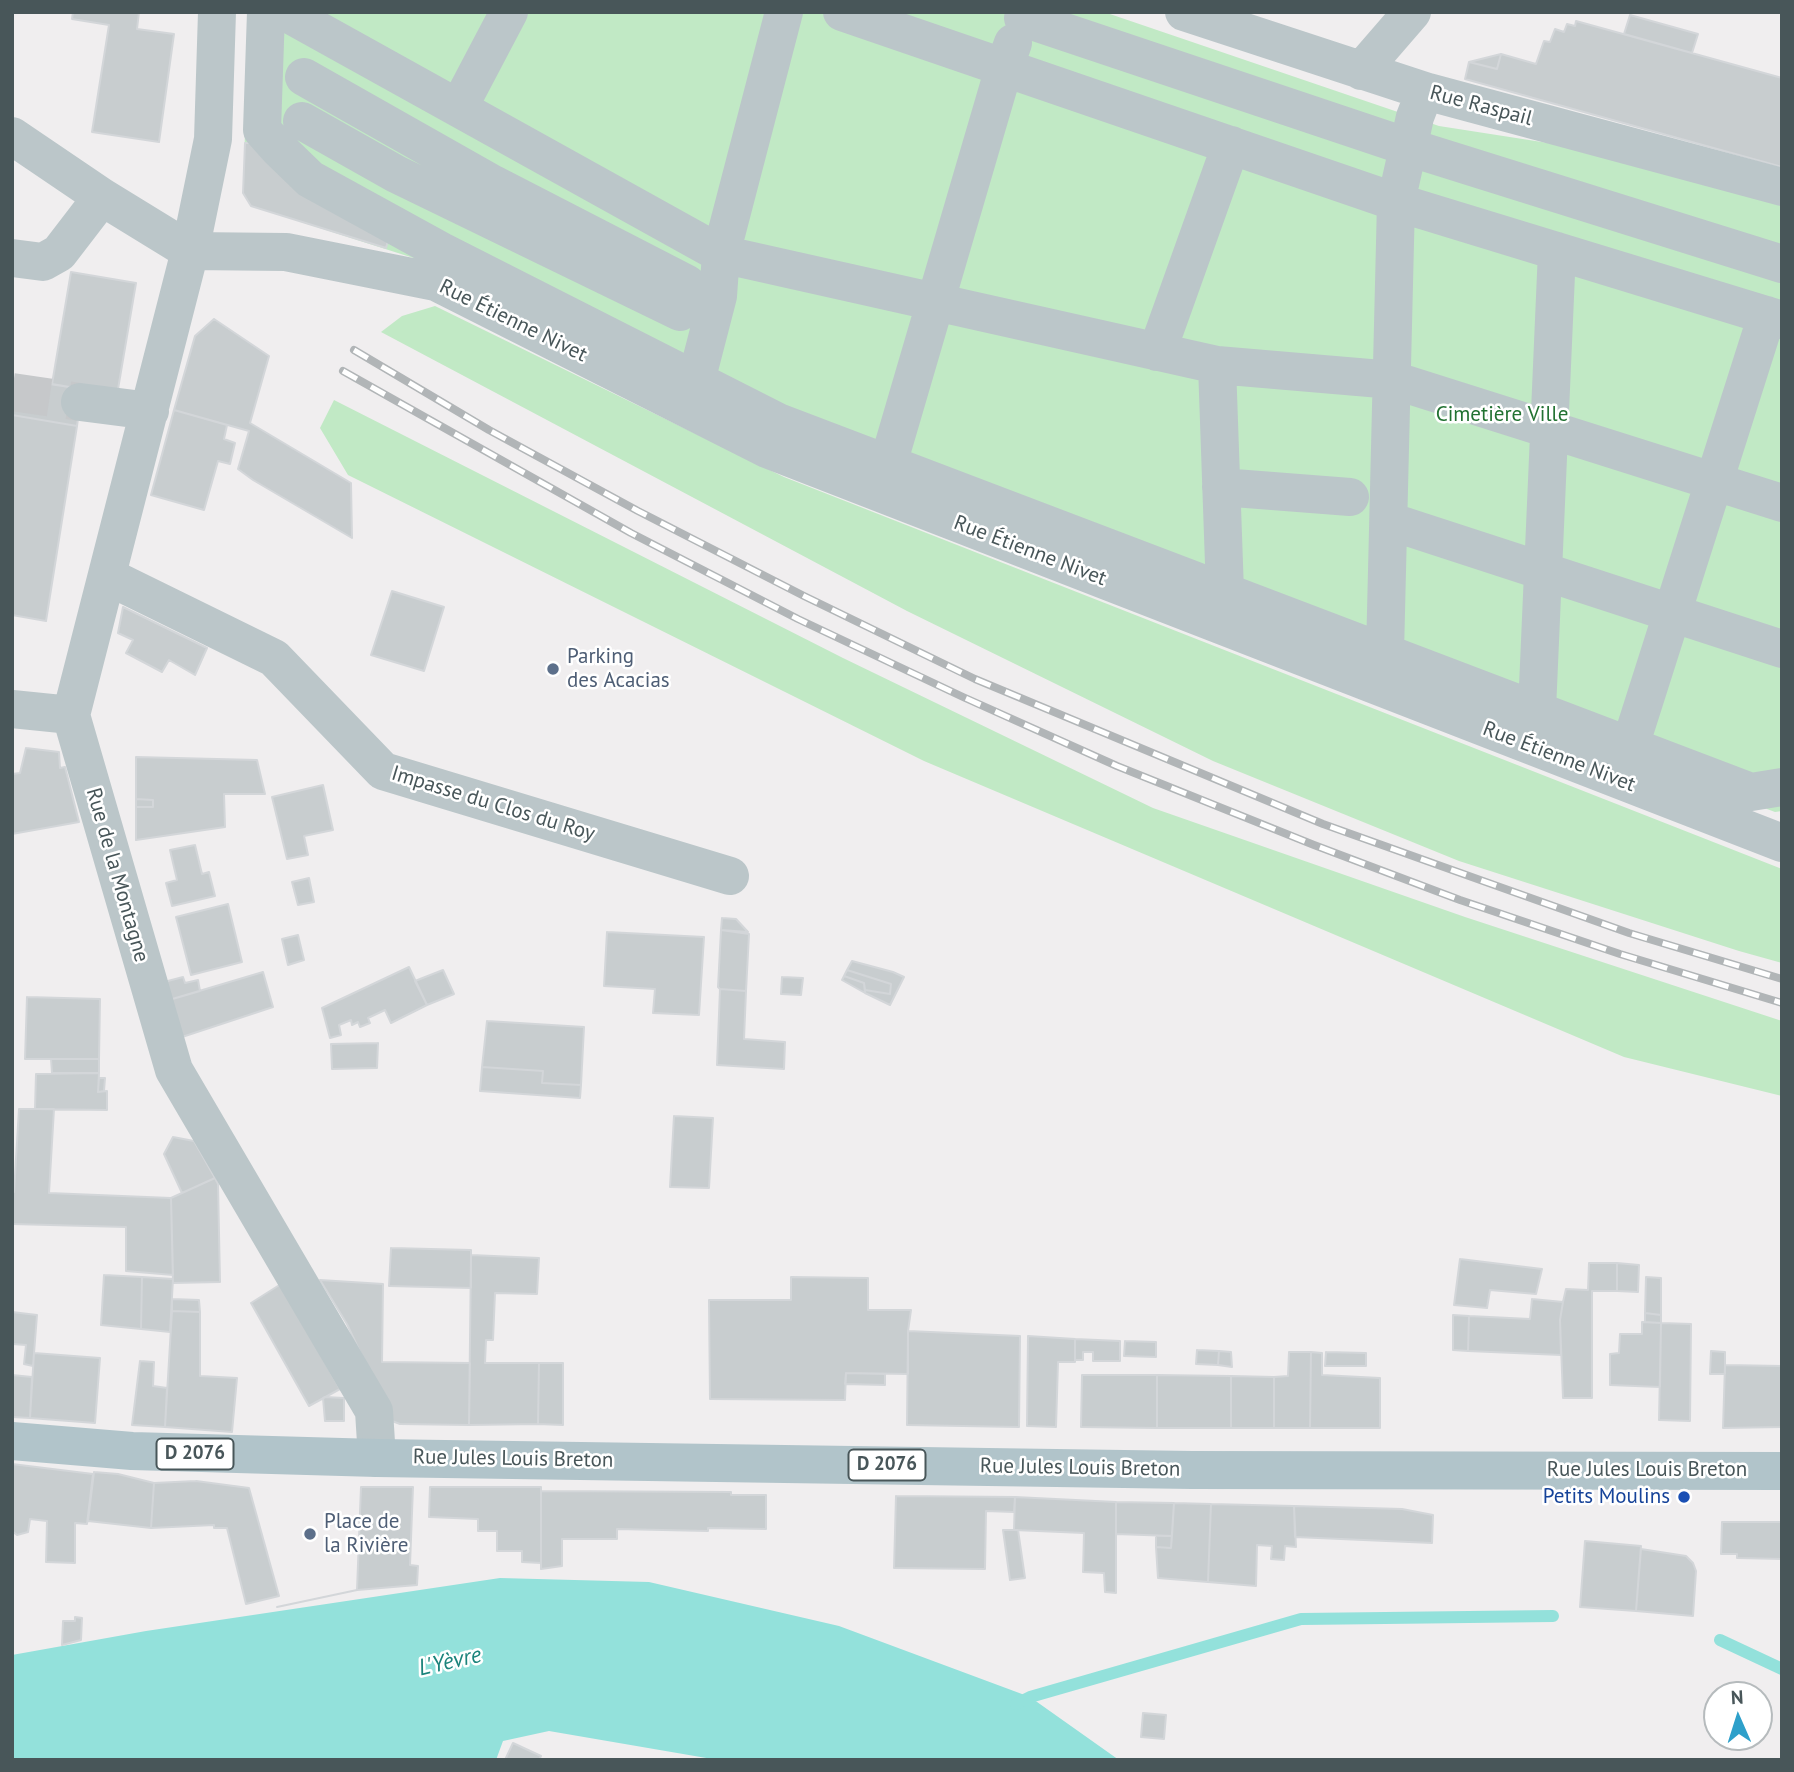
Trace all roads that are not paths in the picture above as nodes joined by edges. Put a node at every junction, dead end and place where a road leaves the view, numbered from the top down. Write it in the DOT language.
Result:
graph roads {
  1 [pos="509,12"];
  2 [pos="784,12"];
  3 [pos="842,12"];
  4 [pos="1184,12"];
  5 [pos="1412,12"];
  6 [pos="272,13"];
  7 [pos="217,14"];
  8 [pos="1015,15"];
  9 [pos="1004,68"];
  10 [pos="1361,71"];
  11 [pos="304,77"];
  12 [pos="1425,91"];
  13 [pos="459,107"];
  14 [pos="302,121"];
  15 [pos="12,136"];
  16 [pos="1231,145"];
  17 [pos="1408,147"];
  18 [pos="1782,187"];
  19 [pos="102,197"];
  20 [pos="1396,202"];
  21 [pos="190,251"];
  22 [pos="1557,251"];
  23 [pos="721,254"];
  24 [pos="12,258"];
  25 [pos="1782,264"];
  26 [pos="687,284"];
  27 [pos="935,302"];
  28 [pos="1774,317"];
  29 [pos="1157,352"];
  30 [pos="1217,365"];
  31 [pos="1393,380"];
  32 [pos="696,381"];
  33 [pos="80,402"];
  34 [pos="150,411"];
  35 [pos="1549,429"];
  36 [pos="888,464"];
  37 [pos="1714,481"];
  38 [pos="1221,487"];
  39 [pos="1350,497"];
  40 [pos="1782,503"];
  41 [pos="1389,521"];
  42 [pos="1543,571"];
  43 [pos="107,576"];
  44 [pos="1224,592"];
  45 [pos="1672,613"];
  46 [pos="1782,649"];
  47 [pos="1385,653"];
  48 [pos="12,709"];
  49 [pos="1537,710"];
  50 [pos="71,715"];
  51 [pos="1630,746"];
  52 [pos="1782,787"];
  53 [pos="1782,843"];
  54 [pos="730,876"];
  55 [pos="12,1441"];
  56 [pos="377,1458"];
  57 [pos="1782,1471"];
  1 -- 13 [label="street"];
  2 -- 23 [label="street"];
  3 -- 9 [label="street"];
  4 -- 10 [label="street, Rue Raspail"];
  5 -- 10 [label="street"];
  6 -- 7 [label="street"];
  6 -- 13 [label="street"];
  6 -- 32 [label="street"];
  7 -- 21 [label="street"];
  8 -- 9 [label="street"];
  8 -- 17 [label="street"];
  9 -- 16 [label="street"];
  9 -- 27 [label="street"];
  10 -- 12 [label="street, Rue Raspail"];
  11 -- 26 [label="street"];
  12 -- 17 [label="street"];
  12 -- 18 [label="street, Rue Raspail"];
  13 -- 23 [label="street"];
  14 -- 26 [label="street"];
  15 -- 19 [label="street"];
  16 -- 20 [label="street"];
  16 -- 29 [label="street"];
  17 -- 20 [label="street"];
  17 -- 25 [label="street"];
  19 -- 21 [label="street"];
  19 -- 24 [label="street"];
  20 -- 22 [label="street"];
  20 -- 31 [label="street"];
  21 -- 34 [label="street"];
  21 -- 53 [label="street, Rue Étienne Nivet"];
  22 -- 28 [label="street"];
  22 -- 35 [label="street"];
  23 -- 26 [label="street"];
  23 -- 27 [label="street"];
  23 -- 32 [label="street"];
  27 -- 29 [label="street"];
  27 -- 36 [label="street"];
  28 -- 37 [label="street"];
  29 -- 30 [label="street"];
  30 -- 31 [label="street"];
  30 -- 38 [label="street"];
  31 -- 35 [label="street"];
  31 -- 41 [label="street"];
  32 -- 36 [label="street"];
  33 -- 34 [label="street"];
  34 -- 43 [label="street"];
  35 -- 37 [label="street"];
  35 -- 42 [label="street"];
  36 -- 44 [label="street"];
  37 -- 40 [label="street"];
  37 -- 45 [label="street"];
  38 -- 39 [label="street"];
  38 -- 44 [label="street"];
  41 -- 42 [label="street"];
  41 -- 47 [label="street"];
  42 -- 45 [label="street"];
  42 -- 49 [label="street"];
  43 -- 50 [label="street"];
  43 -- 54 [label="street, Impasse du Clos du Roy"];
  44 -- 47 [label="street"];
  45 -- 46 [label="street"];
  45 -- 51 [label="street"];
  47 -- 49 [label="street"];
  48 -- 50 [label="street"];
  49 -- 51 [label="street"];
  50 -- 56 [label="street, Rue de la Montagne"];
  51 -- 52 [label="street"];
  55 -- 56 [label="main road, D 2076"];
  56 -- 57 [label="main road, Rue Jules Louis Breton / D 2076"];
}
